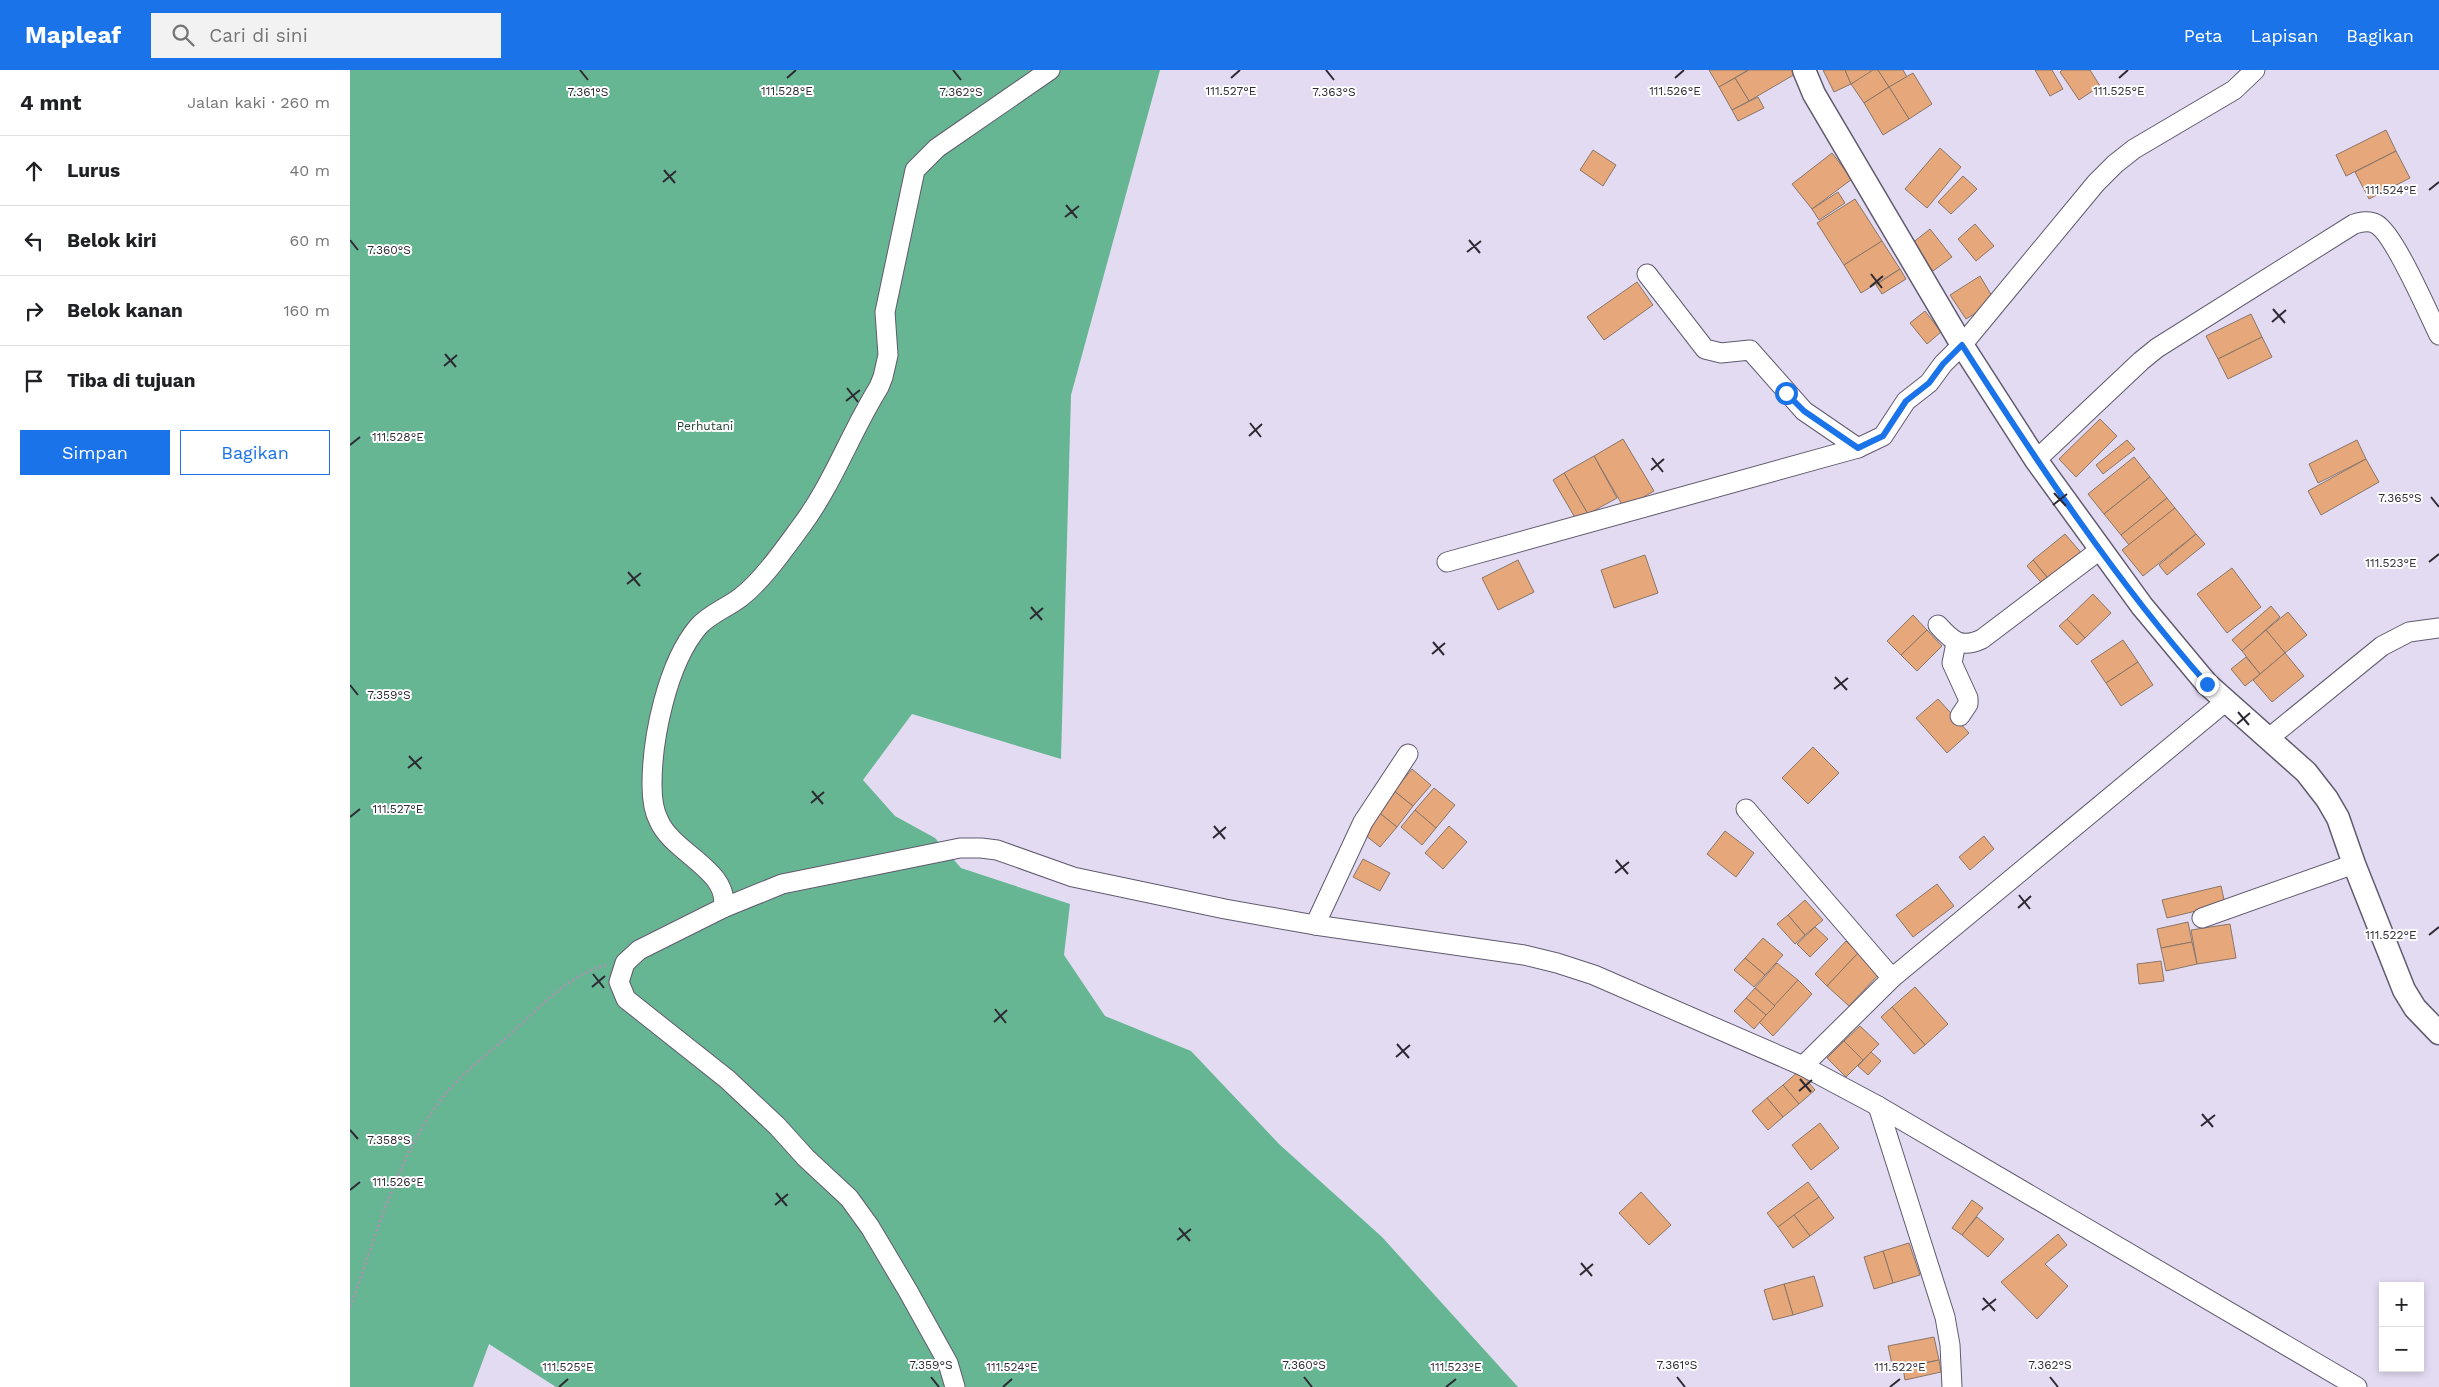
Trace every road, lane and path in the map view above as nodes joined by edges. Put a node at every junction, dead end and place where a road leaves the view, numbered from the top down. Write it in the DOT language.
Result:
graph roads {
  1 [pos="1050,70"];
  2 [pos="1804,70"];
  3 [pos="2254,70"];
  4 [pos="1647,274"];
  5 [pos="2439,334"];
  6 [pos="1962,345"];
  7 [pos="1858,448"];
  8 [pos="2036,460"];
  9 [pos="2101,549"];
  10 [pos="1447,562"];
  11 [pos="1938,625"];
  12 [pos="2439,628"];
  13 [pos="1956,643"];
  14 [pos="2225,702"];
  15 [pos="1960,716"];
  16 [pos="2269,738"];
  17 [pos="1408,754"];
  18 [pos="1746,809"];
  19 [pos="2354,864"];
  20 [pos="723,908"];
  21 [pos="2202,918"];
  22 [pos="1315,924"];
  23 [pos="625,963"];
  24 [pos="1892,978"];
  25 [pos="2439,1033"];
  26 [pos="1803,1066"];
  27 [pos="1878,1106"];
  28 [pos="350,1307"];
  29 [pos="955,1387"];
  30 [pos="1952,1387"];
  31 [pos="2357,1387"];
  1 -- 20 [label="street"];
  2 -- 6 [label="street"];
  3 -- 6 [label="street"];
  4 -- 7 [label="street"];
  5 -- 8 [label="street"];
  6 -- 7 [label="street"];
  6 -- 8 [label="street"];
  7 -- 10 [label="street"];
  8 -- 9 [label="street"];
  9 -- 13 [label="street"];
  9 -- 14 [label="street"];
  11 -- 13 [label="street"];
  12 -- 16 [label="street"];
  13 -- 15 [label="street"];
  14 -- 16 [label="street"];
  14 -- 24 [label="street"];
  16 -- 19 [label="street"];
  17 -- 22 [label="street"];
  18 -- 24 [label="street"];
  19 -- 21 [label="street"];
  19 -- 25 [label="street"];
  20 -- 22 [label="street"];
  20 -- 23 [label="street"];
  22 -- 26 [label="street"];
  23 -- 28 [label="path"];
  23 -- 29 [label="street"];
  24 -- 26 [label="street"];
  26 -- 27 [label="street"];
  27 -- 30 [label="street"];
  27 -- 31 [label="street"];
}
